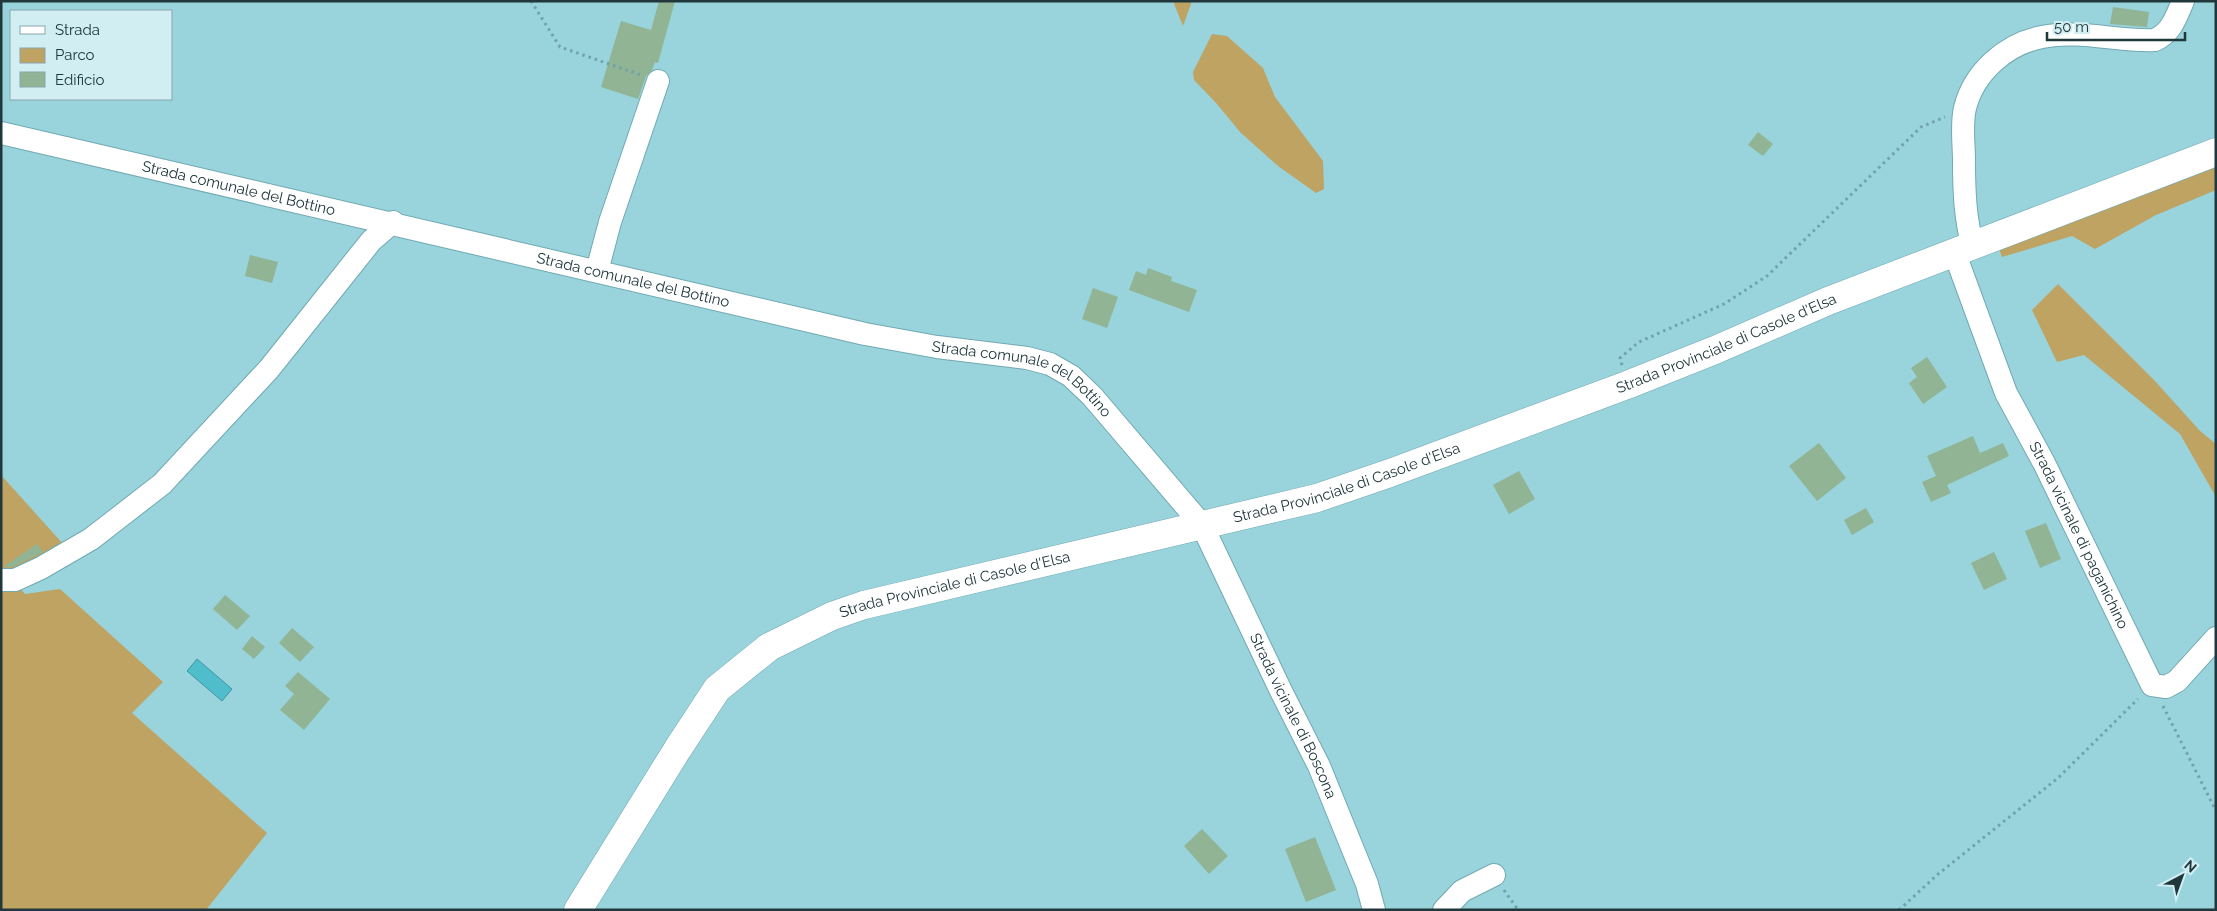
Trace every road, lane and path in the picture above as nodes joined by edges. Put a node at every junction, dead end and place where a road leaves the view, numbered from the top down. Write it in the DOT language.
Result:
graph roads {
  1 [pos="531,1"];
  2 [pos="2183,1"];
  3 [pos="658,81"];
  4 [pos="1965,109"];
  5 [pos="1,133"];
  6 [pos="2216,152"];
  7 [pos="393,222"];
  8 [pos="1964,250"];
  9 [pos="597,271"];
  10 [pos="1627,385"];
  11 [pos="1202,525"];
  12 [pos="1,580"];
  13 [pos="2216,638"];
  14 [pos="2152,685"];
  15 [pos="2216,811"];
  16 [pos="1494,875"];
  17 [pos="578,910"];
  18 [pos="1374,910"];
  19 [pos="1444,910"];
  20 [pos="1900,910"];
  1 -- 3 [label="path"];
  2 -- 4 [label="street"];
  3 -- 9 [label="street"];
  4 -- 8 [label="street, Strada vicinale di paganichino"];
  4 -- 10 [label="path"];
  5 -- 7 [label="street, Strada comunale del Bottino"];
  6 -- 8 [label="main road, Strada Provinciale di Casole d'Elsa"];
  7 -- 9 [label="street, Strada comunale del Bottino"];
  7 -- 12 [label="street"];
  8 -- 10 [label="main road, Strada Provinciale di Casole d'Elsa"];
  8 -- 14 [label="street, Strada vicinale di paganichino"];
  9 -- 11 [label="street, Strada comunale del Bottino"];
  10 -- 11 [label="main road, Strada Provinciale di Casole d'Elsa"];
  11 -- 17 [label="main road, Strada Provinciale di Casole d'Elsa"];
  11 -- 18 [label="street, Strada vicinale di Boscona"];
  13 -- 14 [label="street"];
  14 -- 15 [label="path"];
  14 -- 20 [label="path"];
  16 -- 19 [label="street"];
}
